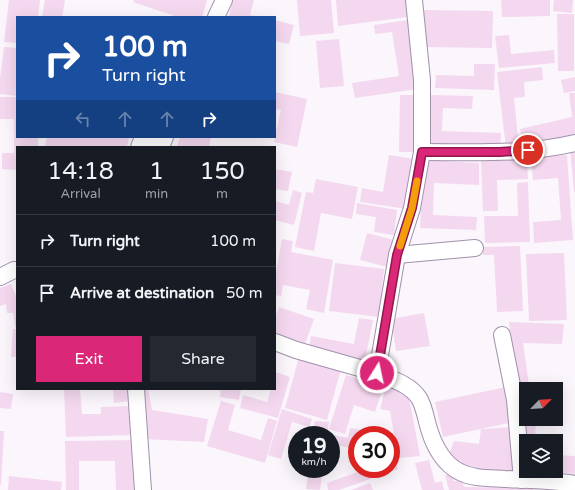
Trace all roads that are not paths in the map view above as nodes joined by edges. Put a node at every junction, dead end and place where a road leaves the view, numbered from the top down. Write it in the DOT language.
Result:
graph roads {
  1 [pos="224,0"];
  2 [pos="414,0"];
  3 [pos="216,16"];
  4 [pos="165,138"];
  5 [pos="575,143"];
  6 [pos="139,146"];
  7 [pos="422,152"];
  8 [pos="476,248"];
  9 [pos="397,255"];
  10 [pos="16,270"];
  11 [pos="0,277"];
  12 [pos="502,335"];
  13 [pos="276,342"];
  14 [pos="377,373"];
  15 [pos="136,390"];
  16 [pos="522,480"];
  17 [pos="575,484"];
  18 [pos="143,490"];
  1 -- 3 [label="street"];
  2 -- 7 [label="street"];
  4 -- 6 [label="street"];
  5 -- 7 [label="street"];
  7 -- 9 [label="street"];
  8 -- 9 [label="street"];
  9 -- 14 [label="street"];
  10 -- 11 [label="street"];
  12 -- 16 [label="street"];
  13 -- 14 [label="street"];
  14 -- 16 [label="street"];
  15 -- 18 [label="street"];
  16 -- 17 [label="street"];
}
